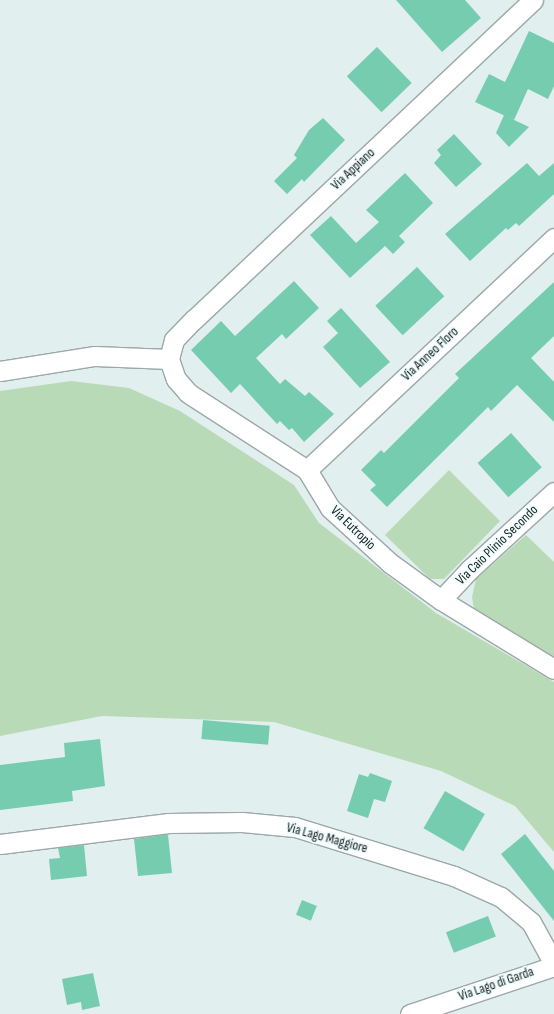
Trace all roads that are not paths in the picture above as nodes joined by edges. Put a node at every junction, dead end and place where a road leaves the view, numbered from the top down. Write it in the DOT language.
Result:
graph roads {
  1 [pos="533,0"];
  2 [pos="554,238"];
  3 [pos="169,359"];
  4 [pos="0,371"];
  5 [pos="306,470"];
  6 [pos="554,492"];
  7 [pos="442,600"];
  8 [pos="554,669"];
  9 [pos="0,844"];
  10 [pos="554,965"];
  11 [pos="410,1014"];
  1 -- 3 [label="street, Via Appiano"];
  2 -- 5 [label="street, Via Anneo Floro"];
  3 -- 4 [label="street"];
  3 -- 5 [label="street, Via Eutropio"];
  5 -- 7 [label="street, Via Eutropio"];
  6 -- 7 [label="street, Via Caio Plinio Secondo"];
  7 -- 8 [label="street, Via Eutropio"];
  9 -- 10 [label="street, Via Lago Maggiore"];
  10 -- 11 [label="street, Via Lago di Garda"];
}
